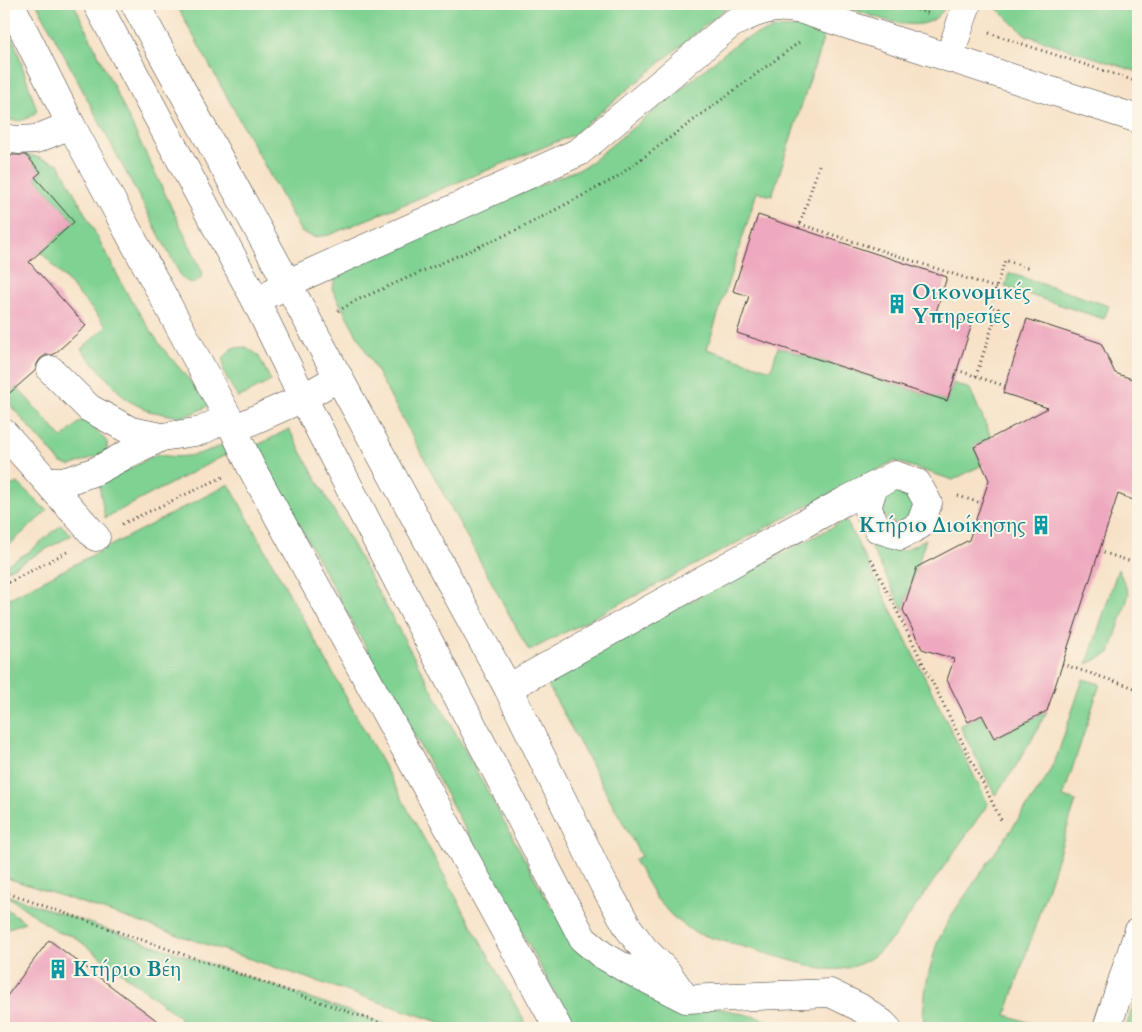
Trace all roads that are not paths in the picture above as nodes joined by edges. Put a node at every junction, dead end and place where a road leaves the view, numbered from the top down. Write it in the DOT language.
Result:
graph roads {
  1 [pos="97,4"];
  2 [pos="135,4"];
  3 [pos="967,4"];
  4 [pos="13,9"];
  5 [pos="949,58"];
  6 [pos="1138,119"];
  7 [pos="70,124"];
  8 [pos="4,138"];
  9 [pos="288,283"];
  10 [pos="256,301"];
  11 [pos="51,370"];
  12 [pos="339,377"];
  13 [pos="303,398"];
  14 [pos="231,423"];
  15 [pos="4,433"];
  16 [pos="162,437"];
  17 [pos="47,481"];
  18 [pos="874,486"];
  19 [pos="96,537"];
  20 [pos="508,688"];
  21 [pos="1138,932"];
  22 [pos="686,999"];
  23 [pos="558,1028"];
  24 [pos="887,1028"];
  25 [pos="1107,1028"];
  1 -- 10 [label="street"];
  2 -- 9 [label="street"];
  3 -- 5 [label="street"];
  4 -- 7 [label="street"];
  5 -- 6 [label="street"];
  5 -- 9 [label="street"];
  7 -- 8 [label="street"];
  7 -- 14 [label="street"];
  9 -- 10 [label="street"];
  9 -- 12 [label="street"];
  10 -- 13 [label="street"];
  11 -- 16 [label="street"];
  12 -- 13 [label="street"];
  12 -- 20 [label="street"];
  13 -- 14 [label="street"];
  13 -- 22 [label="street"];
  14 -- 16 [label="street"];
  14 -- 23 [label="street"];
  15 -- 17 [label="street"];
  16 -- 17 [label="street"];
  17 -- 19 [label="street"];
  18 -- 20 [label="street"];
  20 -- 22 [label="street"];
  21 -- 25 [label="street"];
  22 -- 24 [label="street"];
}
